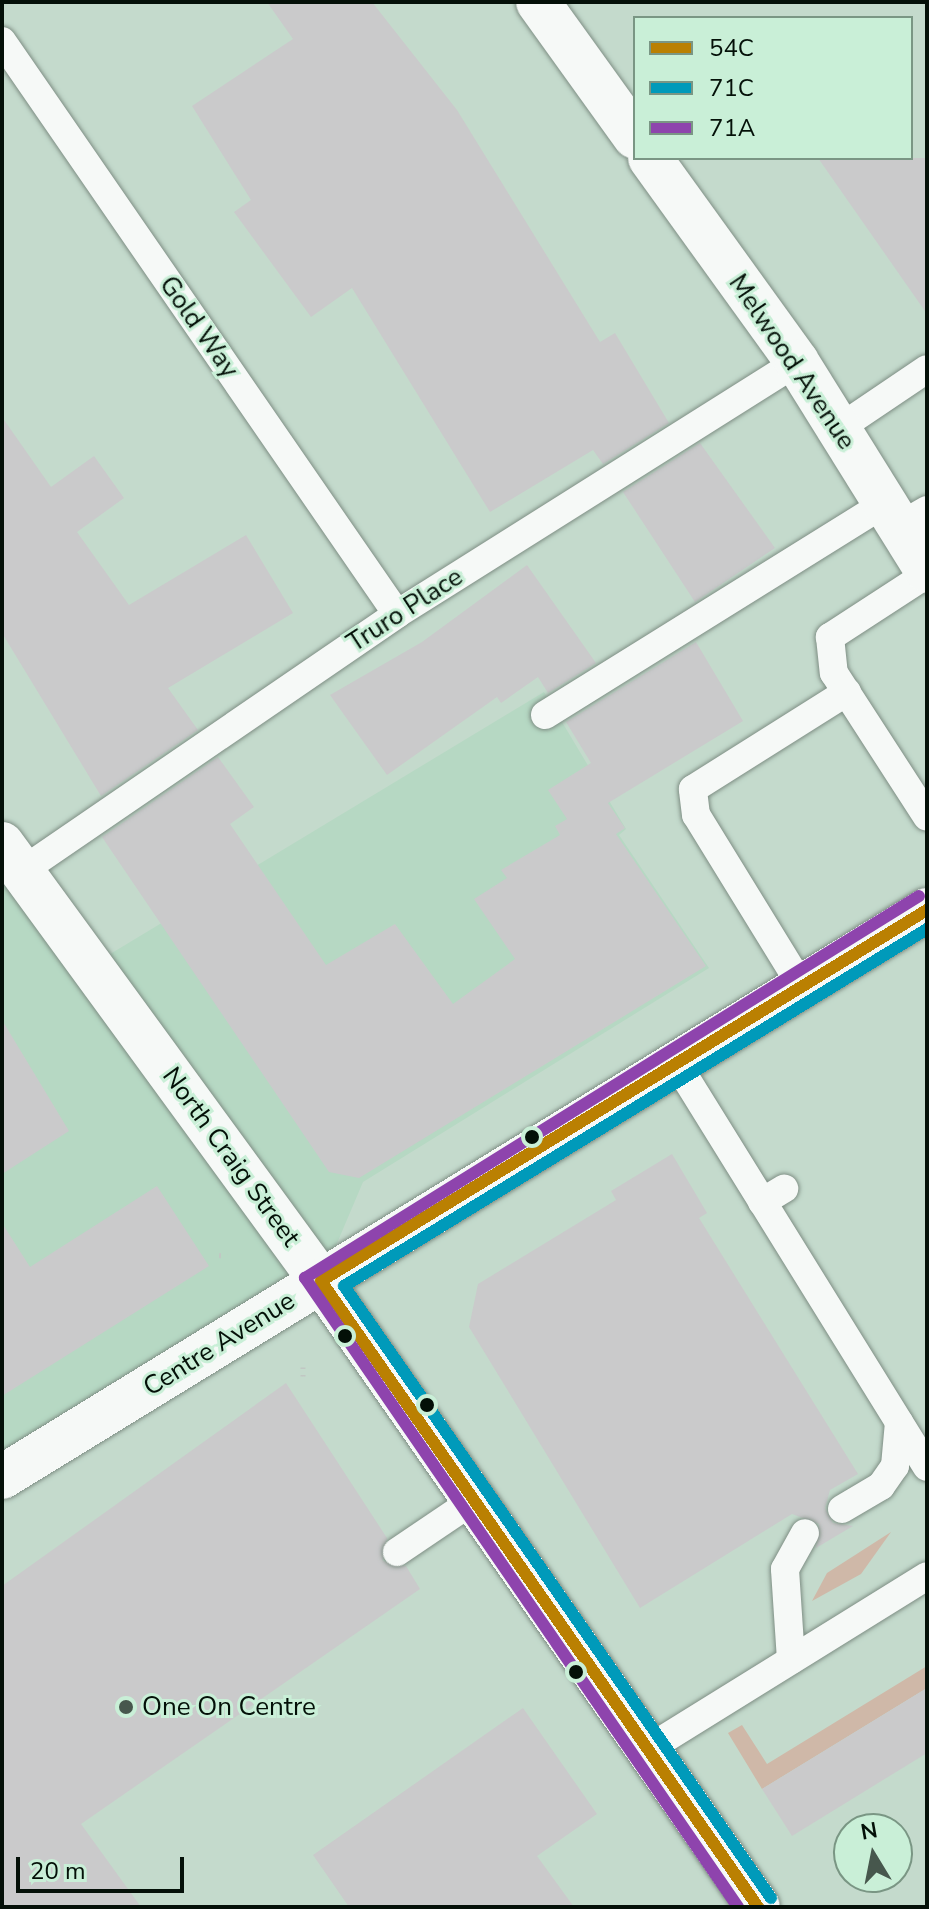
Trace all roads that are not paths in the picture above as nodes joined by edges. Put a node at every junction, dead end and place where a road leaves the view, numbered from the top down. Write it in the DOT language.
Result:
graph roads {
  1 [pos="538,2"];
  2 [pos="2,41"];
  3 [pos="633,134"];
  4 [pos="651,160"];
  5 [pos="797,362"];
  6 [pos="927,369"];
  7 [pos="838,429"];
  8 [pos="904,513"];
  9 [pos="927,573"];
  10 [pos="397,614"];
  11 [pos="847,692"];
  12 [pos="545,715"];
  13 [pos="927,817"];
  14 [pos="12,857"];
  15 [pos="927,910"];
  16 [pos="802,987"];
  17 [pos="677,1064"];
  18 [pos="321,1281"];
  19 [pos="899,1422"];
  20 [pos="927,1467"];
  21 [pos="2,1477"];
  22 [pos="474,1500"];
  23 [pos="842,1509"];
  24 [pos="805,1533"];
  25 [pos="397,1552"];
  26 [pos="927,1576"];
  27 [pos="791,1660"];
  28 [pos="648,1749"];
  29 [pos="758,1907"];
  1 -- 3 [label="main road"];
  2 -- 10 [label="lane, Gold Way"];
  4 -- 5 [label="main road, Melwood Avenue"];
  5 -- 7 [label="main road, Melwood Avenue"];
  5 -- 10 [label="lane, Truro Place"];
  6 -- 7 [label="lane"];
  7 -- 8 [label="main road, Melwood Avenue"];
  8 -- 9 [label="main road, Melwood Avenue"];
  8 -- 12 [label="lane"];
  9 -- 11 [label="lane"];
  10 -- 14 [label="lane, Truro Place"];
  11 -- 13 [label="lane"];
  11 -- 16 [label="lane"];
  14 -- 18 [label="main road, North Craig Street"];
  15 -- 16 [label="main road, Centre Avenue"];
  16 -- 17 [label="main road, Centre Avenue"];
  17 -- 18 [label="main road, Centre Avenue"];
  17 -- 19 [label="lane"];
  18 -- 21 [label="main road, Centre Avenue"];
  18 -- 22 [label="main road, North Craig Street"];
  19 -- 20 [label="lane"];
  19 -- 23 [label="lane"];
  22 -- 25 [label="lane"];
  22 -- 28 [label="main road, North Craig Street"];
  24 -- 27 [label="lane"];
  26 -- 27 [label="lane"];
  27 -- 28 [label="lane"];
  28 -- 29 [label="main road, North Craig Street"];
}
